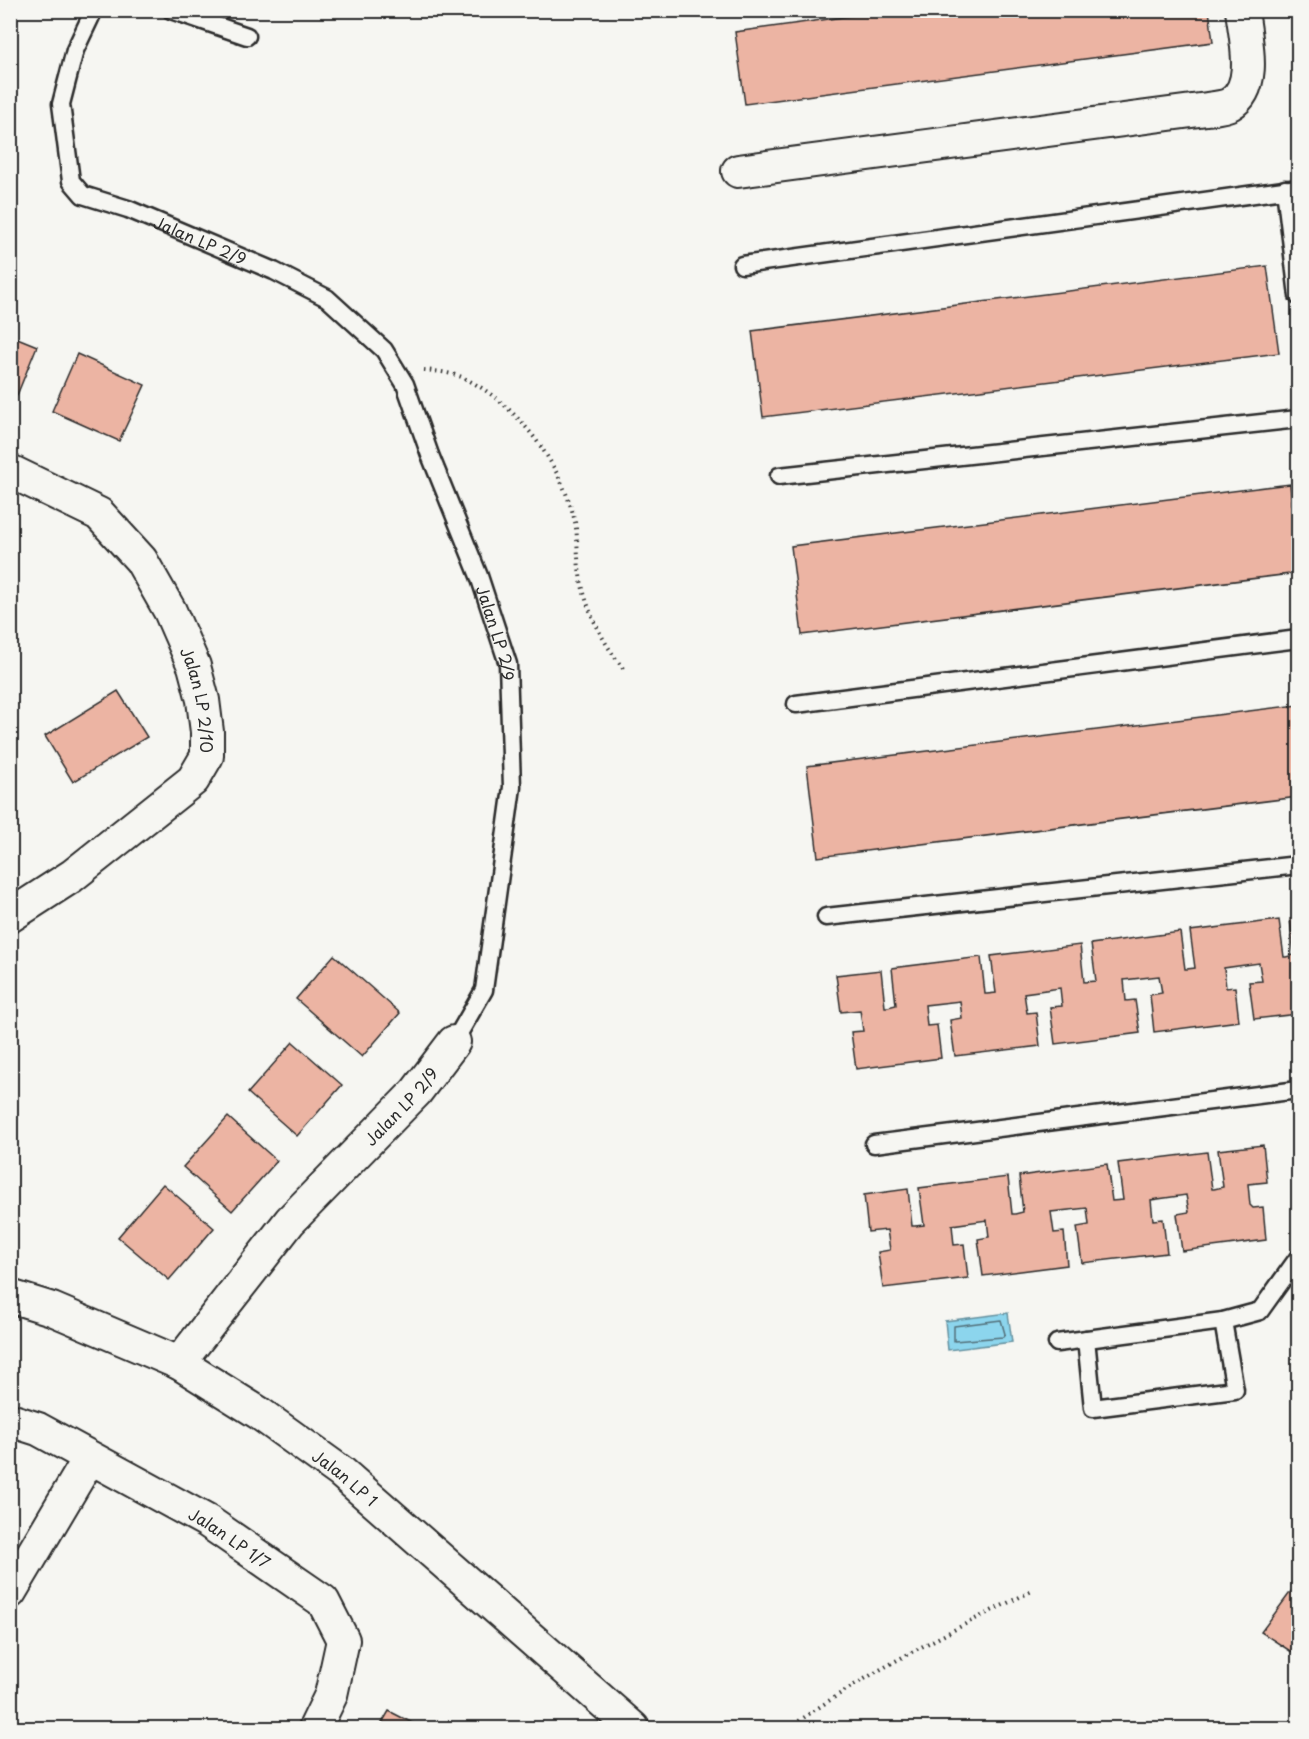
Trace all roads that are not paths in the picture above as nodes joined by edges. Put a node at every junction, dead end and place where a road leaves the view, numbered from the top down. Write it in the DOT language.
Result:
graph roads {
  1 [pos="94,10"];
  2 [pos="171,10"];
  3 [pos="1242,10"];
  4 [pos="247,36"];
  5 [pos="738,171"];
  6 [pos="1294,188"];
  7 [pos="742,265"];
  8 [pos="1299,296"];
  9 [pos="1299,419"];
  10 [pos="10,471"];
  11 [pos="779,476"];
  12 [pos="1299,639"];
  13 [pos="796,704"];
  14 [pos="1299,865"];
  15 [pos="10,916"];
  16 [pos="826,917"];
  17 [pos="454,1042"];
  18 [pos="1299,1090"];
  19 [pos="874,1144"];
  20 [pos="1299,1258"];
  21 [pos="10,1296"];
  22 [pos="1222,1321"];
  23 [pos="1086,1339"];
  24 [pos="1057,1343"];
  25 [pos="179,1363"];
  26 [pos="10,1420"];
  27 [pos="89,1459"];
  28 [pos="10,1592"];
  29 [pos="315,1728"];
  30 [pos="633,1728"];
  1 -- 17 [label="lane, Jalan LP 2/9"];
  2 -- 4 [label="lane"];
  3 -- 5 [label="street"];
  6 -- 7 [label="lane"];
  6 -- 8 [label="lane"];
  9 -- 11 [label="lane"];
  10 -- 15 [label="street, Jalan LP 2/10"];
  12 -- 13 [label="lane"];
  14 -- 16 [label="lane"];
  17 -- 25 [label="street, Jalan LP 2/9"];
  18 -- 19 [label="lane"];
  20 -- 22 [label="lane"];
  21 -- 25 [label="street, Jalan LP 1"];
  22 -- 23 [label="lane"];
  22 -- 23 [label="lane"];
  23 -- 24 [label="lane"];
  25 -- 30 [label="street, Jalan LP 1"];
  26 -- 27 [label="street, Jalan LP 1/7"];
  27 -- 28 [label="street"];
  27 -- 29 [label="street, Jalan LP 1/7"];
}
